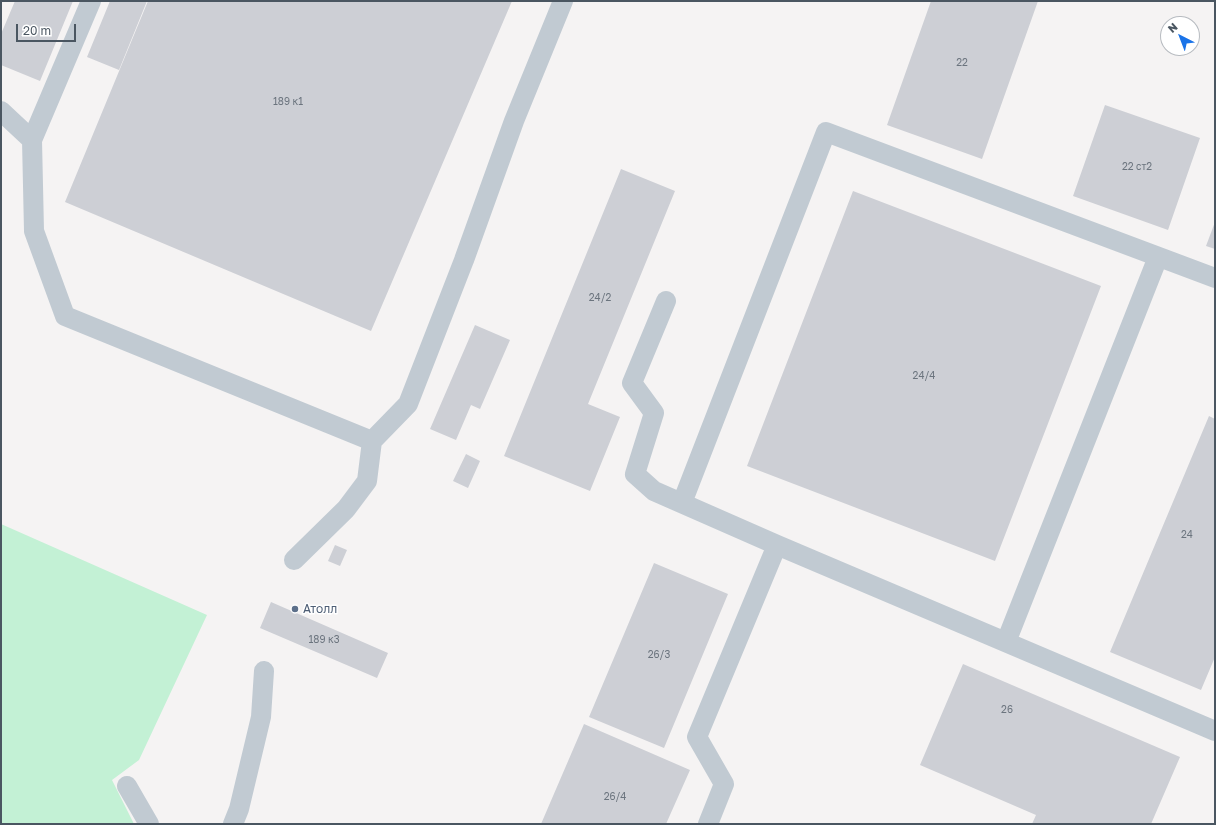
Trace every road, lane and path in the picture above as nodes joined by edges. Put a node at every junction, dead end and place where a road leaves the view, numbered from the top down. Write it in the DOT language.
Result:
graph roads {
  1 [pos="91,1"];
  2 [pos="563,1"];
  3 [pos="1,111"];
  4 [pos="32,140"];
  5 [pos="1158,257"];
  6 [pos="1215,278"];
  7 [pos="666,301"];
  8 [pos="372,441"];
  9 [pos="682,503"];
  10 [pos="777,545"];
  11 [pos="294,560"];
  12 [pos="1006,642"];
  13 [pos="264,671"];
  14 [pos="1215,731"];
  15 [pos="127,786"];
  16 [pos="150,824"];
  17 [pos="233,824"];
  18 [pos="708,824"];
  1 -- 4 [label="lane"];
  2 -- 8 [label="lane"];
  3 -- 4 [label="lane"];
  4 -- 8 [label="lane"];
  5 -- 6 [label="lane"];
  5 -- 9 [label="lane"];
  5 -- 12 [label="lane"];
  7 -- 9 [label="lane"];
  8 -- 11 [label="lane"];
  9 -- 10 [label="lane"];
  10 -- 12 [label="lane"];
  10 -- 18 [label="lane"];
  12 -- 14 [label="lane"];
  13 -- 17 [label="lane"];
  15 -- 16 [label="lane"];
}
